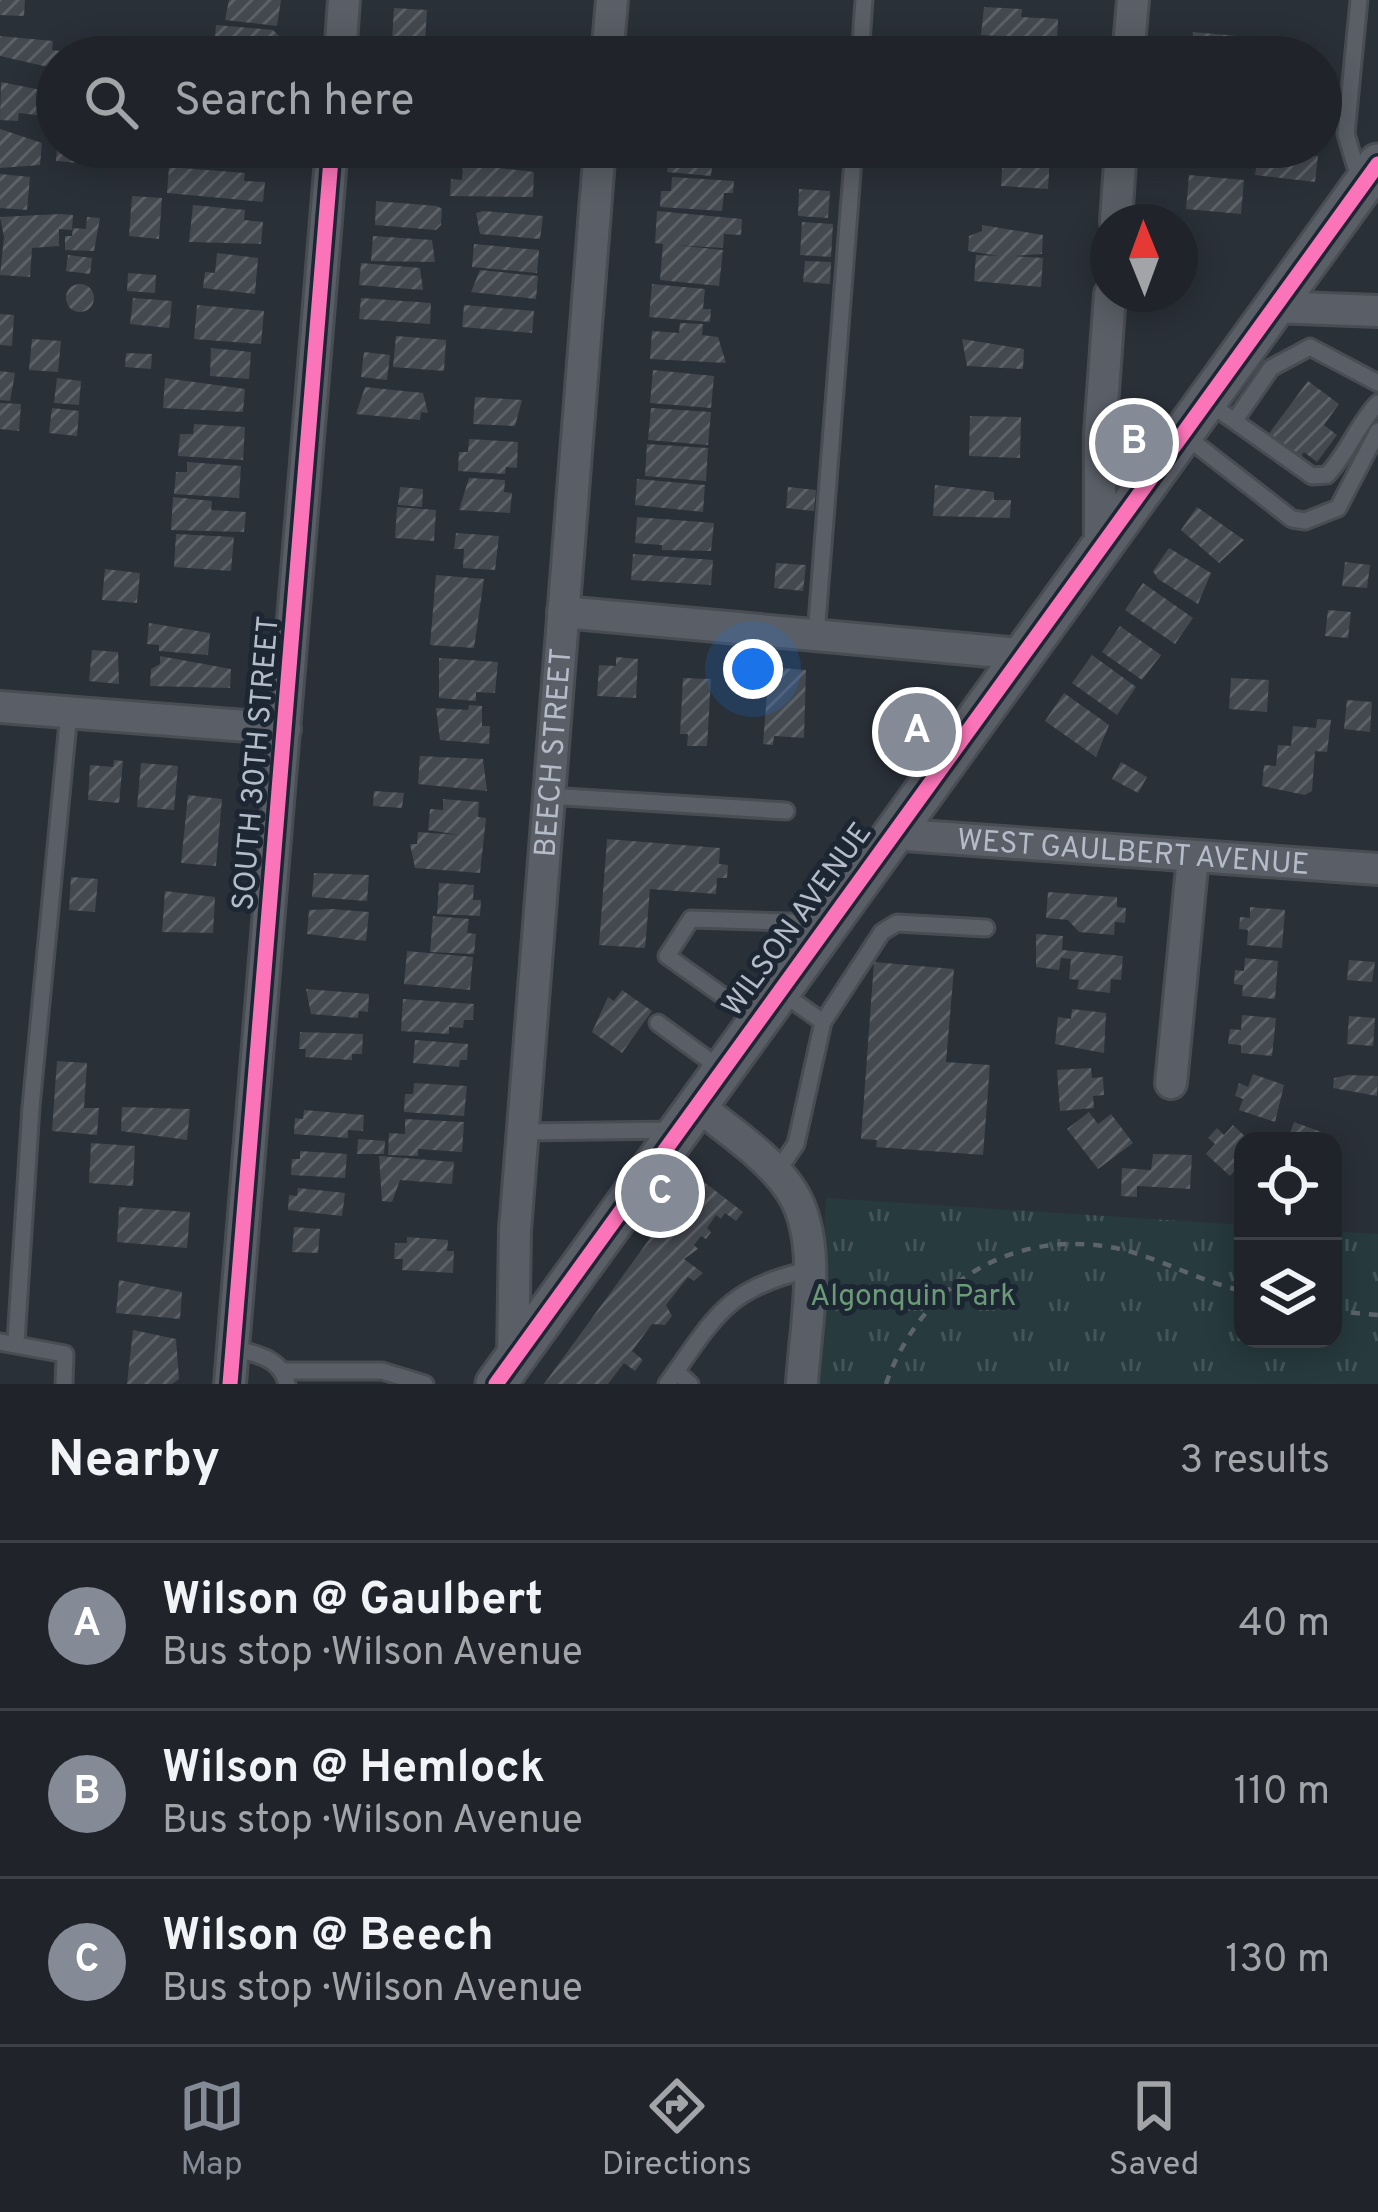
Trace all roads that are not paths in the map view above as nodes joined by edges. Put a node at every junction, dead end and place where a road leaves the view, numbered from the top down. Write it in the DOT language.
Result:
graph roads {
  1 [pos="344,0"];
  2 [pos="611,0"];
  3 [pos="864,0"];
  4 [pos="1133,0"];
  5 [pos="1359,0"];
  6 [pos="341,36"];
  7 [pos="608,36"];
  8 [pos="861,36"];
  9 [pos="1130,36"];
  10 [pos="330,168"];
  11 [pos="598,168"];
  12 [pos="852,168"];
  13 [pos="1120,168"];
  14 [pos="1370,175"];
  15 [pos="1117,204"];
  16 [pos="1292,306"];
  17 [pos="1378,311"];
  18 [pos="1109,312"];
  19 [pos="1310,347"];
  20 [pos="1258,358"];
  21 [pos="1378,383"];
  22 [pos="1378,403"];
  23 [pos="1219,410"];
  24 [pos="1378,430"];
  25 [pos="1180,432"];
  26 [pos="1100,544"];
  27 [pos="563,612"];
  28 [pos="816,635"];
  29 [pos="1021,654"];
  30 [pos="0,707"];
  31 [pos="70,712"];
  32 [pos="286,729"];
  33 [pos="549,796"];
  34 [pos="786,812"];
  35 [pos="891,834"];
  36 [pos="1193,856"];
  37 [pos="1378,869"];
  38 [pos="827,923"];
  39 [pos="986,928"];
  40 [pos="768,1005"];
  41 [pos="823,1022"];
  42 [pos="658,1023"];
  43 [pos="721,1069"];
  44 [pos="1171,1083"];
  45 [pos="686,1117"];
  46 [pos="523,1132"];
  47 [pos="776,1173"];
  48 [pos="808,1270"];
  49 [pos="8,1342"];
  50 [pos="233,1348"];
  51 [pos="498,1375"];
  52 [pos="286,1377"];
  53 [pos="671,1378"];
  54 [pos="64,1384"];
  55 [pos="230,1384"];
  56 [pos="424,1384"];
  57 [pos="690,1384"];
  58 [pos="802,1384"];
  1 -- 6 [label="street"];
  2 -- 7 [label="street"];
  3 -- 8 [label="lane"];
  4 -- 9 [label="street"];
  5 -- 14 [label="lane"];
  10 -- 32 [label="street, SOUTH 30TH STREET"];
  11 -- 27 [label="street, BEECH STREET"];
  12 -- 28 [label="lane"];
  13 -- 15 [label="street"];
  14 -- 16 [label="street, WILSON AVENUE"];
  16 -- 17 [label="street"];
  16 -- 19 [label="lane"];
  16 -- 20 [label="street, WILSON AVENUE"];
  18 -- 26 [label="street"];
  19 -- 20 [label="lane"];
  19 -- 21 [label="lane"];
  20 -- 23 [label="street, WILSON AVENUE"];
  22 -- 23 [label="lane"];
  23 -- 25 [label="street, WILSON AVENUE"];
  24 -- 25 [label="lane"];
  25 -- 26 [label="street, WILSON AVENUE"];
  26 -- 29 [label="street, WILSON AVENUE"];
  27 -- 28 [label="street"];
  27 -- 33 [label="street, BEECH STREET"];
  28 -- 29 [label="street"];
  29 -- 35 [label="street, WILSON AVENUE"];
  30 -- 31 [label="street"];
  31 -- 32 [label="street"];
  31 -- 49 [label="lane"];
  32 -- 50 [label="street, SOUTH 30TH STREET"];
  33 -- 34 [label="lane"];
  33 -- 46 [label="street, BEECH STREET"];
  35 -- 36 [label="street, WEST GAULBERT AVENUE"];
  35 -- 38 [label="street, WILSON AVENUE"];
  36 -- 37 [label="street, WEST GAULBERT AVENUE"];
  36 -- 44 [label="street"];
  38 -- 40 [label="street, WILSON AVENUE"];
  38 -- 40 [label="lane"];
  39 -- 41 [label="lane"];
  40 -- 41 [label="lane"];
  40 -- 43 [label="street, WILSON AVENUE"];
  41 -- 47 [label="lane"];
  42 -- 43 [label="lane"];
  43 -- 45 [label="street, WILSON AVENUE"];
  45 -- 46 [label="lane"];
  45 -- 47 [label="street"];
  45 -- 51 [label="street, WILSON AVENUE"];
  46 -- 51 [label="street, BEECH STREET"];
  47 -- 48 [label="street"];
  48 -- 53 [label="lane"];
  48 -- 58 [label="street"];
  49 -- 54 [label="lane"];
  50 -- 52 [label="lane"];
  50 -- 55 [label="street, SOUTH 30TH STREET"];
  52 -- 56 [label="lane"];
  53 -- 57 [label="lane"];
}
